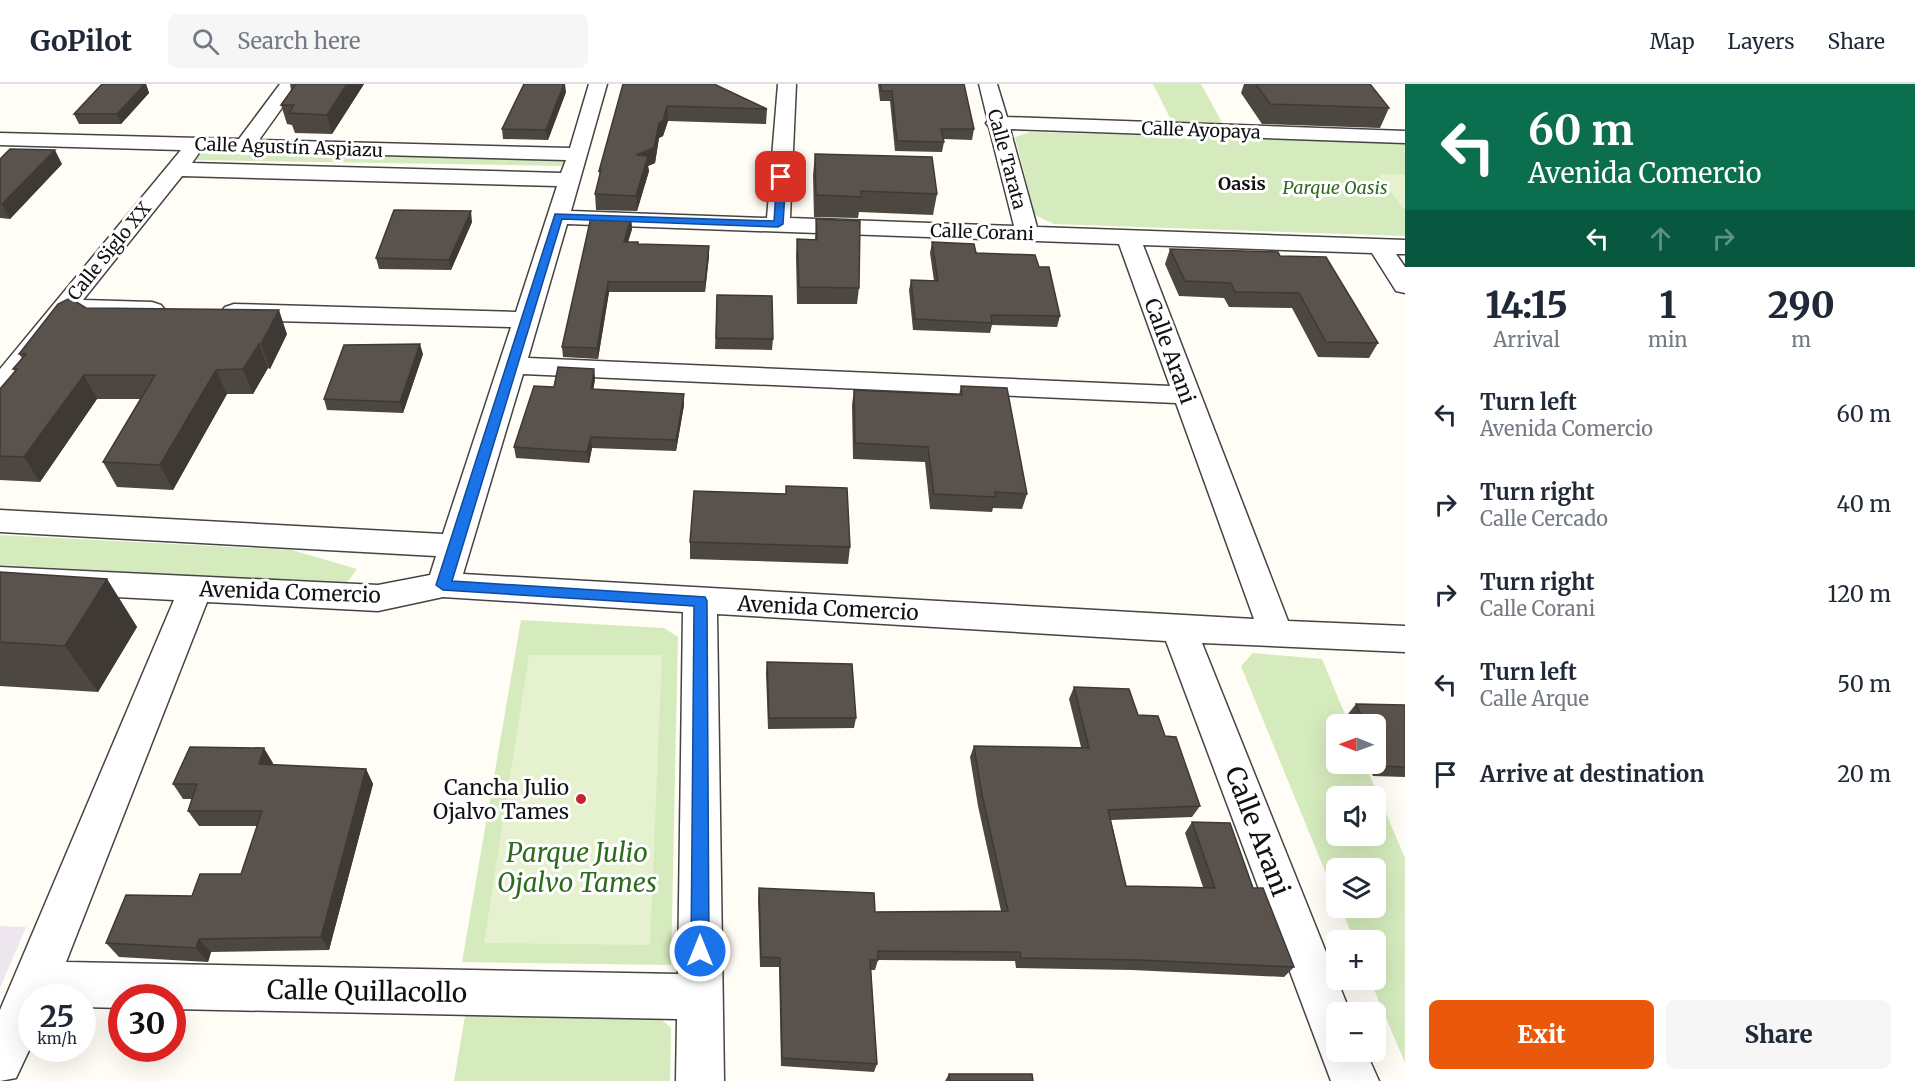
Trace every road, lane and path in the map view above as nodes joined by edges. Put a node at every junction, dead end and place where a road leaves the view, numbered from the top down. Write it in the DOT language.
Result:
graph roads {
  1 [pos="290,84"];
  2 [pos="598,84"];
  3 [pos="788,84"];
  4 [pos="988,84"];
  5 [pos="996,123"];
  6 [pos="1405,136"];
  7 [pos="0,139"];
  8 [pos="197,144"];
  9 [pos="245,146"];
  10 [pos="578,154"];
  11 [pos="176,169"];
  12 [pos="570,180"];
  13 [pos="559,216"];
  14 [pos="778,224"];
  15 [pos="1027,233"];
  16 [pos="1128,237"];
  17 [pos="1379,246"];
  18 [pos="1405,247"];
  19 [pos="1405,286"];
  20 [pos="64,307"];
  21 [pos="171,310"];
  22 [pos="206,311"];
  23 [pos="526,320"];
  24 [pos="512,364"];
  25 [pos="0,387"];
  26 [pos="1186,395"];
  27 [pos="0,520"];
  28 [pos="456,546"];
  29 [pos="0,579"];
  30 [pos="443,585"];
  31 [pos="195,589"];
  32 [pos="700,601"];
  33 [pos="1179,628"];
  34 [pos="1276,634"];
  35 [pos="1405,639"];
  36 [pos="35,984"];
  37 [pos="96,985"];
  38 [pos="700,998"];
  39 [pos="1326,1008"];
  40 [pos="18,1022"];
  41 [pos="0,1062"];
  42 [pos="1347,1062"];
  43 [pos="700,1081"];
  44 [pos="1355,1081"];
  1 -- 9 [label="street"];
  2 -- 10 [label="street"];
  3 -- 14 [label="street"];
  4 -- 5 [label="street, Calle Tarata"];
  5 -- 6 [label="street, Calle Ayopaya"];
  5 -- 15 [label="street, Calle Tarata"];
  7 -- 8 [label="street, Calle Agustín Aspiazu"];
  8 -- 9 [label="street, Calle Agustín Aspiazu"];
  8 -- 11 [label="street, Calle Siglo XX"];
  9 -- 10 [label="street, Calle Agustín Aspiazu"];
  10 -- 12 [label="street"];
  11 -- 12 [label="street, Calle Agustín Aspiazu"];
  11 -- 20 [label="street, Calle Siglo XX"];
  12 -- 13 [label="street"];
  13 -- 14 [label="street, Calle Corani"];
  13 -- 23 [label="street"];
  14 -- 15 [label="street, Calle Corani"];
  15 -- 16 [label="street, Calle Corani"];
  16 -- 17 [label="street, Calle Corani"];
  16 -- 26 [label="street, Calle Arani"];
  17 -- 18 [label="street, Calle Corani"];
  17 -- 19 [label="street"];
  20 -- 21 [label="street"];
  20 -- 25 [label="street, Calle Siglo XX"];
  22 -- 23 [label="street"];
  23 -- 24 [label="street"];
  24 -- 26 [label="street"];
  24 -- 28 [label="street"];
  26 -- 34 [label="street, Calle Arani"];
  27 -- 28 [label="street"];
  28 -- 30 [label="street"];
  29 -- 31 [label="street, Avenida Comercio"];
  30 -- 31 [label="street, Avenida Comercio"];
  30 -- 32 [label="street, Avenida Comercio"];
  31 -- 36 [label="street"];
  32 -- 33 [label="street, Avenida Comercio"];
  32 -- 38 [label="street"];
  33 -- 34 [label="street, Avenida Comercio"];
  33 -- 39 [label="street, Calle Arani"];
  34 -- 35 [label="street, Avenida Comercio"];
  37 -- 38 [label="street, Calle Quillacollo"];
  38 -- 43 [label="street"];
  40 -- 41 [label="street"];
  42 -- 44 [label="street"];
}
